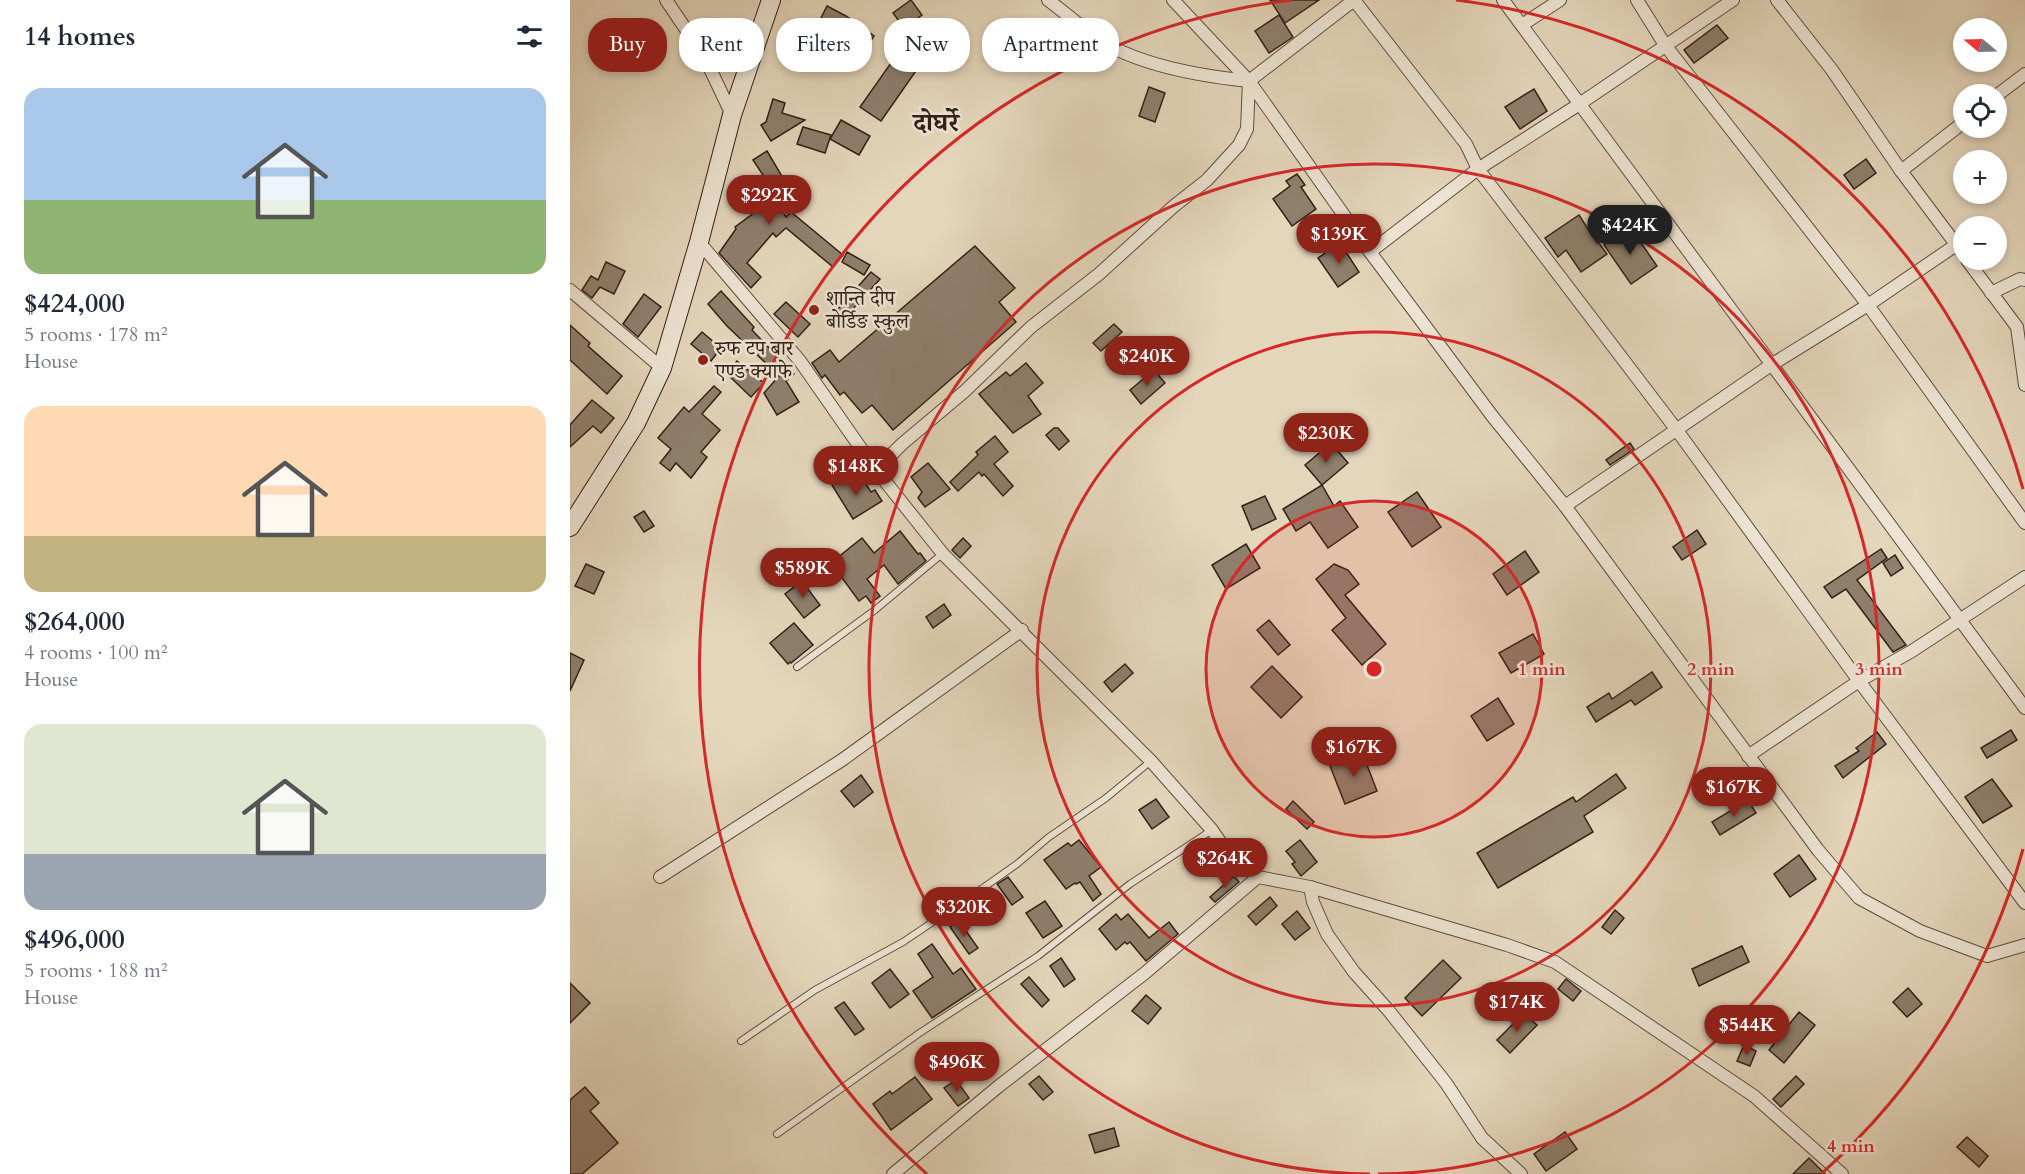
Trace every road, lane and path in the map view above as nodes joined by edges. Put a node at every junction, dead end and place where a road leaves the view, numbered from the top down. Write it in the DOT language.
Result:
graph roads {
  1 [pos="666,0"];
  2 [pos="771,0"];
  3 [pos="1048,0"];
  4 [pos="1173,0"];
  5 [pos="1354,0"];
  6 [pos="1503,0"];
  7 [pos="1560,0"];
  8 [pos="1637,0"];
  9 [pos="1733,0"];
  10 [pos="1777,0"];
  11 [pos="1522,25"];
  12 [pos="1665,45"];
  13 [pos="2025,74"];
  14 [pos="1249,81"];
  15 [pos="2007,88"];
  16 [pos="1578,105"];
  17 [pos="732,115"];
  18 [pos="1953,131"];
  19 [pos="1478,169"];
  20 [pos="1901,171"];
  21 [pos="1953,241"];
  22 [pos="699,242"];
  23 [pos="1370,252"];
  24 [pos="1953,254"];
  25 [pos="1974,270"];
  26 [pos="2023,278"];
  27 [pos="570,290"];
  28 [pos="1991,293"];
  29 [pos="1868,305"];
  30 [pos="1771,365"];
  31 [pos="662,369"];
  32 [pos="2025,385"];
  33 [pos="1677,429"];
  34 [pos="876,470"];
  35 [pos="1565,506"];
  36 [pos="2025,523"];
  37 [pos="570,527"];
  38 [pos="943,554"];
  39 [pos="2025,577"];
  40 [pos="1959,619"];
  41 [pos="1022,630"];
  42 [pos="796,667"];
  43 [pos="1859,681"];
  44 [pos="2025,708"];
  45 [pos="1748,756"];
  46 [pos="1151,761"];
  47 [pos="1212,831"];
  48 [pos="660,877"];
  49 [pos="1258,877"];
  50 [pos="1310,887"];
  51 [pos="2025,903"];
  52 [pos="2025,945"];
  53 [pos="741,1041"];
  54 [pos="777,1134"];
  55 [pos="893,1174"];
  56 [pos="1521,1174"];
  57 [pos="1842,1174"];
  1 -- 17 [label="street"];
  2 -- 17 [label="main road"];
  3 -- 14 [label="street"];
  4 -- 14 [label="street"];
  5 -- 14 [label="street"];
  5 -- 19 [label="street"];
  6 -- 11 [label="street"];
  7 -- 11 [label="street"];
  8 -- 12 [label="street"];
  9 -- 12 [label="street"];
  10 -- 20 [label="street"];
  11 -- 16 [label="street"];
  12 -- 16 [label="street"];
  12 -- 29 [label="street"];
  13 -- 15 [label="street"];
  14 -- 23 [label="street"];
  14 -- 34 [label="street"];
  16 -- 19 [label="street"];
  16 -- 30 [label="street"];
  17 -- 22 [label="main road"];
  18 -- 20 [label="street"];
  19 -- 23 [label="street"];
  19 -- 33 [label="street"];
  20 -- 21 [label="street"];
  22 -- 31 [label="main road"];
  22 -- 34 [label="street"];
  23 -- 35 [label="street"];
  24 -- 29 [label="street"];
  25 -- 28 [label="street"];
  26 -- 28 [label="street"];
  27 -- 31 [label="street"];
  28 -- 32 [label="street"];
  29 -- 30 [label="street"];
  29 -- 36 [label="street"];
  30 -- 33 [label="street"];
  30 -- 40 [label="street"];
  31 -- 37 [label="main road"];
  33 -- 35 [label="street"];
  33 -- 43 [label="street"];
  34 -- 38 [label="street"];
  35 -- 45 [label="street"];
  38 -- 41 [label="street"];
  38 -- 42 [label="lane"];
  39 -- 40 [label="street"];
  40 -- 43 [label="street"];
  40 -- 44 [label="street"];
  41 -- 46 [label="street"];
  41 -- 48 [label="street"];
  43 -- 45 [label="street"];
  43 -- 51 [label="street"];
  45 -- 52 [label="street"];
  46 -- 47 [label="street"];
  46 -- 53 [label="lane"];
  47 -- 49 [label="street"];
  47 -- 54 [label="lane"];
  49 -- 50 [label="street"];
  49 -- 55 [label="street"];
  50 -- 56 [label="street"];
  50 -- 57 [label="street"];
}
